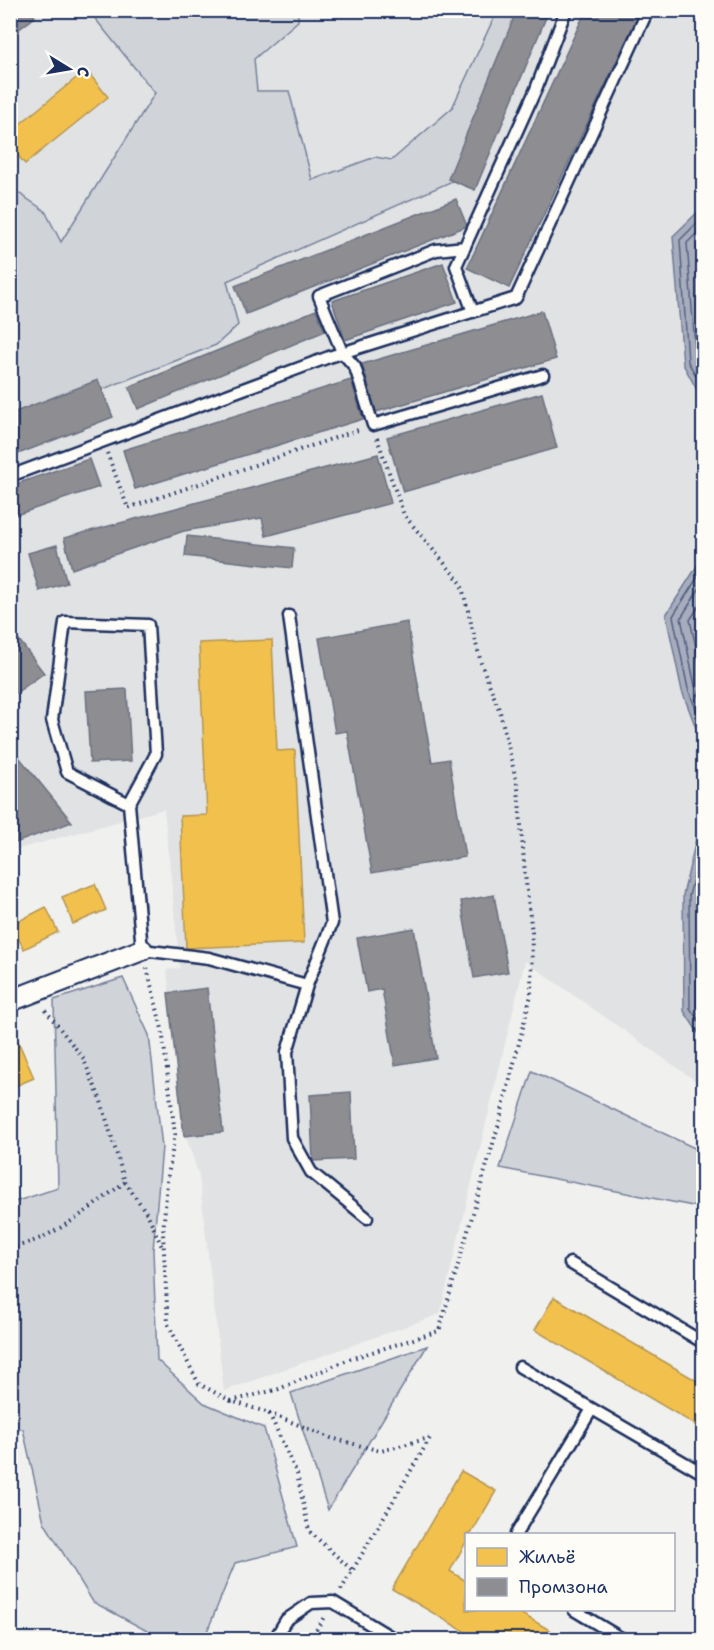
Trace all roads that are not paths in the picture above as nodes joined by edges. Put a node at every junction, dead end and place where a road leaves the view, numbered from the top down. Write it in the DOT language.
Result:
graph roads {
  1 [pos="566,10"];
  2 [pos="648,10"];
  3 [pos="465,247"];
  4 [pos="473,312"];
  5 [pos="342,352"];
  6 [pos="543,375"];
  7 [pos="10,476"];
  8 [pos="289,616"];
  9 [pos="129,804"];
  10 [pos="142,950"];
  11 [pos="308,986"];
  12 [pos="10,1001"];
  13 [pos="367,1218"];
  14 [pos="570,1263"];
  15 [pos="704,1343"];
  16 [pos="520,1367"];
  17 [pos="592,1409"];
  18 [pos="704,1474"];
  19 [pos="517,1533"];
  20 [pos="576,1611"];
  21 [pos="274,1640"];
  22 [pos="396,1640"];
  23 [pos="624,1640"];
  1 -- 3 [label="lane"];
  2 -- 4 [label="lane"];
  3 -- 4 [label="lane"];
  3 -- 5 [label="lane"];
  4 -- 5 [label="lane"];
  5 -- 6 [label="lane"];
  5 -- 7 [label="lane"];
  8 -- 11 [label="lane"];
  9 -- 9 [label="lane"];
  9 -- 10 [label="lane"];
  10 -- 11 [label="lane"];
  10 -- 12 [label="street"];
  11 -- 13 [label="lane"];
  14 -- 15 [label="lane"];
  16 -- 17 [label="lane"];
  17 -- 18 [label="lane"];
  17 -- 19 [label="lane"];
  20 -- 23 [label="lane"];
  21 -- 22 [label="lane"];
}
